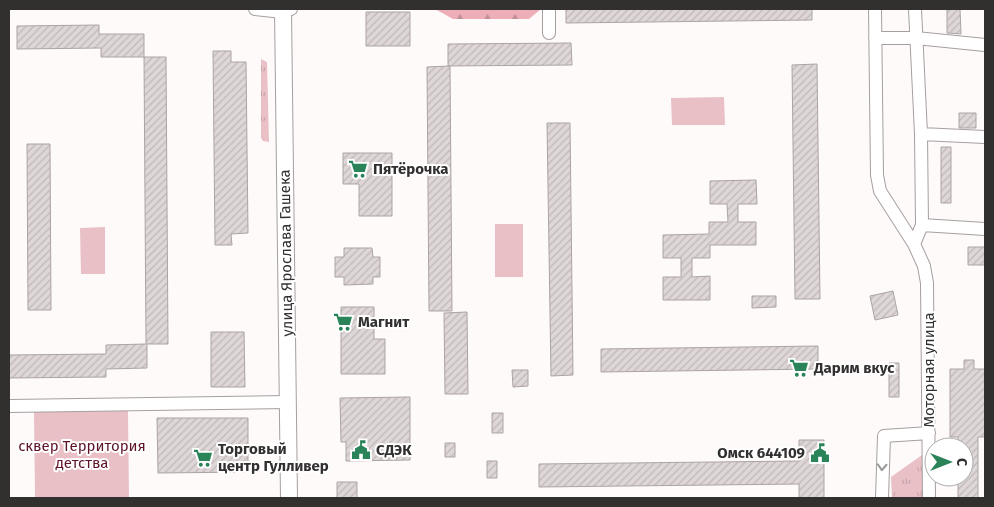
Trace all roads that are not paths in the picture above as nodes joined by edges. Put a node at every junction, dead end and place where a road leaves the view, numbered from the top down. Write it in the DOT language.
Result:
graph roads {
  1 [pos="254,9"];
  2 [pos="549,9"];
  3 [pos="875,9"];
  4 [pos="916,9"];
  5 [pos="286,10"];
  6 [pos="549,33"];
  7 [pos="876,38"];
  8 [pos="916,38"];
  9 [pos="985,45"];
  10 [pos="921,134"];
  11 [pos="985,137"];
  12 [pos="922,225"];
  13 [pos="985,229"];
  14 [pos="914,244"];
  15 [pos="288,402"];
  16 [pos="9,406"];
  17 [pos="928,433"];
  18 [pos="290,498"];
  19 [pos="882,498"];
  20 [pos="929,498"];
  1 -- 5 [label="street"];
  2 -- 6 [label="street"];
  3 -- 7 [label="street, Моторная улица"];
  4 -- 8 [label="street"];
  5 -- 15 [label="main road, улица Ярослава Гашека"];
  7 -- 8 [label="street"];
  7 -- 14 [label="street, Моторная улица"];
  8 -- 9 [label="street"];
  8 -- 10 [label="street"];
  10 -- 11 [label="street"];
  10 -- 12 [label="street"];
  12 -- 13 [label="street"];
  12 -- 14 [label="street"];
  14 -- 17 [label="street, Моторная улица"];
  15 -- 16 [label="street"];
  15 -- 18 [label="main road, улица Ярослава Гашека"];
  17 -- 19 [label="street, one-way"];
  17 -- 20 [label="street, Моторная улица"];
}
